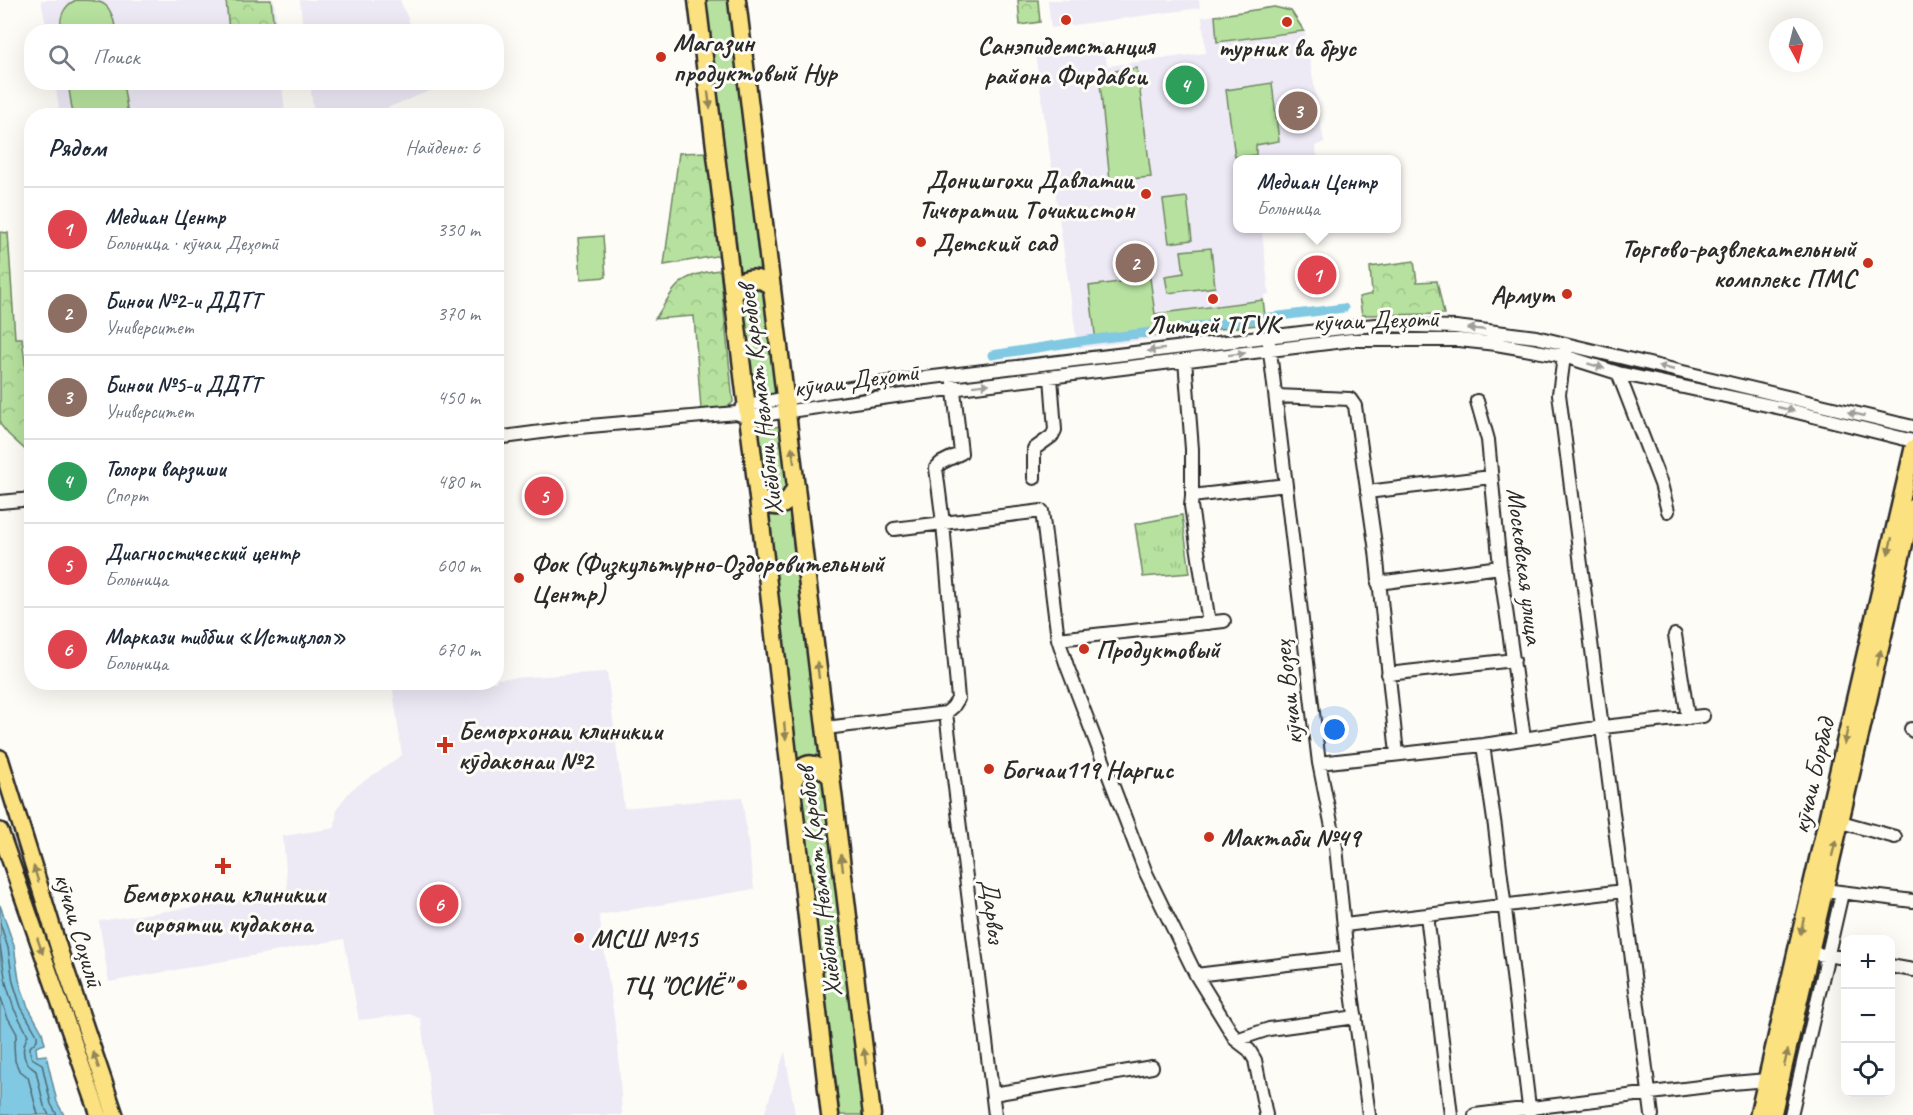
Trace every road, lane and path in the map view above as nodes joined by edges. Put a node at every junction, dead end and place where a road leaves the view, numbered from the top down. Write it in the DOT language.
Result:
graph roads {
  1 [pos="697,0"];
  2 [pos="737,0"];
  3 [pos="772,287"];
  4 [pos="733,297"];
  5 [pos="1269,336"];
  6 [pos="1270,350"];
  7 [pos="1565,350"];
  8 [pos="1185,360"];
  9 [pos="1618,372"];
  10 [pos="952,375"];
  11 [pos="1051,377"];
  12 [pos="953,389"];
  13 [pos="1276,396"];
  14 [pos="1477,401"];
  15 [pos="786,405"];
  16 [pos="743,412"];
  17 [pos="1913,427"];
  18 [pos="504,437"];
  19 [pos="1913,441"];
  20 [pos="1913,448"];
  21 [pos="1491,477"];
  22 [pos="1034,478"];
  23 [pos="1286,485"];
  24 [pos="796,486"];
  25 [pos="1367,492"];
  26 [pos="1192,496"];
  27 [pos="758,498"];
  28 [pos="24,500"];
  29 [pos="0,502"];
  30 [pos="1913,507"];
  31 [pos="1668,510"];
  32 [pos="943,523"];
  33 [pos="894,529"];
  34 [pos="1500,567"];
  35 [pos="1378,583"];
  36 [pos="1224,621"];
  37 [pos="1209,623"];
  38 [pos="1675,635"];
  39 [pos="1058,639"];
  40 [pos="1514,660"];
  41 [pos="1388,674"];
  42 [pos="946,712"];
  43 [pos="1703,716"];
  44 [pos="1688,718"];
  45 [pos="1603,727"];
  46 [pos="826,728"];
  47 [pos="1524,738"];
  48 [pos="1483,745"];
  49 [pos="1397,754"];
  50 [pos="0,758"];
  51 [pos="1319,763"];
  52 [pos="831,777"];
  53 [pos="791,786"];
  54 [pos="1841,822"];
  55 [pos="0,831"];
  56 [pos="1895,837"];
  57 [pos="1824,890"];
  58 [pos="1623,891"];
  59 [pos="1842,893"];
  60 [pos="1913,902"];
  61 [pos="1504,905"];
  62 [pos="1427,915"];
  63 [pos="1345,925"];
  64 [pos="1810,952"];
  65 [pos="1828,956"];
  66 [pos="1347,957"];
  67 [pos="1841,958"];
  68 [pos="1895,967"];
  69 [pos="1913,970"];
  70 [pos="1196,975"];
  71 [pos="1356,1017"];
  72 [pos="1236,1040"];
  73 [pos="1152,1067"];
  74 [pos="1773,1082"];
  75 [pos="1650,1093"];
  76 [pos="993,1094"];
  77 [pos="1529,1112"];
  78 [pos="99,1115"];
  79 [pos="115,1115"];
  80 [pos="830,1115"];
  81 [pos="872,1115"];
  82 [pos="995,1115"];
  83 [pos="1266,1115"];
  84 [pos="1369,1115"];
  85 [pos="1451,1115"];
  86 [pos="1475,1115"];
  87 [pos="1652,1115"];
  88 [pos="1758,1115"];
  89 [pos="1773,1115"];
  90 [pos="1791,1115"];
  1 -- 4 [label="highway, Хиёбони Неъмат Қаробоев, one-way"];
  2 -- 3 [label="highway, Хиёбони Неъмат Қаробоев"];
  3 -- 4 [label="highway"];
  3 -- 15 [label="highway, Хиёбони Неъмат Қаробоев"];
  4 -- 16 [label="highway, Хиёбони Неъмат Қаробоев"];
  5 -- 6 [label="street, кӯчаи Возеҳ"];
  7 -- 5 [label="street, кӯчаи Деҳотӣ, one-way"];
  5 -- 10 [label="street, кӯчаи Деҳотӣ, one-way"];
  6 -- 7 [label="street, кӯчаи Деҳотӣ"];
  8 -- 6 [label="street, кӯчаи Деҳотӣ, one-way"];
  6 -- 13 [label="street, кӯчаи Возеҳ"];
  7 -- 9 [label="street, кӯчаи Деҳотӣ, one-way"];
  17 -- 7 [label="street, кӯчаи Деҳотӣ, one-way"];
  7 -- 45 [label="street"];
  8 -- 11 [label="street, кӯчаи Деҳотӣ"];
  8 -- 26 [label="street"];
  9 -- 19 [label="street, кӯчаи Деҳотӣ, one-way"];
  9 -- 31 [label="street"];
  10 -- 12 [label="street"];
  10 -- 15 [label="street, кӯчаи Деҳотӣ"];
  12 -- 11 [label="street, кӯчаи Деҳотӣ, one-way"];
  11 -- 22 [label="street"];
  12 -- 15 [label="street, кӯчаи Деҳотӣ"];
  12 -- 32 [label="street"];
  13 -- 23 [label="street, кӯчаи Возеҳ"];
  13 -- 25 [label="street"];
  14 -- 21 [label="street, Московская улица"];
  15 -- 16 [label="street, кӯчаи Деҳотӣ"];
  24 -- 15 [label="highway, Хиёбони Неъмат Қаробоев, one-way"];
  16 -- 18 [label="street, кӯчаи Деҳотӣ"];
  16 -- 27 [label="highway, Хиёбони Неъмат Қаробоев"];
  20 -- 74 [label="main road, кӯчаи Борбад, one-way"];
  21 -- 25 [label="street"];
  21 -- 34 [label="street, Московская улица"];
  23 -- 26 [label="street"];
  23 -- 51 [label="street, кӯчаи Возеҳ"];
  24 -- 27 [label="highway"];
  46 -- 24 [label="highway, Хиёбони Неъмат Қаробоев, one-way"];
  25 -- 35 [label="street"];
  26 -- 37 [label="street"];
  27 -- 53 [label="highway, Хиёбони Неъмат Қаробоев, one-way"];
  28 -- 29 [label="street"];
  54 -- 30 [label="main road, кӯчаи Борбад, one-way"];
  32 -- 33 [label="street"];
  32 -- 39 [label="street"];
  32 -- 42 [label="street"];
  34 -- 35 [label="street"];
  34 -- 40 [label="street, Московская улица"];
  35 -- 41 [label="street"];
  36 -- 37 [label="street"];
  37 -- 39 [label="street"];
  38 -- 44 [label="street"];
  39 -- 70 [label="street"];
  40 -- 41 [label="street"];
  40 -- 47 [label="street, Московская улица"];
  41 -- 49 [label="street"];
  42 -- 46 [label="street"];
  42 -- 76 [label="street, Дарвоз"];
  43 -- 44 [label="street"];
  44 -- 45 [label="street"];
  45 -- 47 [label="street"];
  45 -- 58 [label="street"];
  46 -- 52 [label="highway, Хиёбони Неъмат Қаробоев"];
  47 -- 48 [label="street"];
  48 -- 49 [label="street"];
  48 -- 61 [label="street"];
  49 -- 51 [label="street"];
  79 -- 50 [label="main road, кӯчаи Соҳилӣ, one-way"];
  51 -- 63 [label="street, кӯчаи Возеҳ"];
  52 -- 53 [label="highway"];
  81 -- 52 [label="highway, Хиёбони Неъмат Қаробоев, one-way"];
  53 -- 80 [label="highway, Хиёбони Неъмат Қаробоев"];
  54 -- 56 [label="street"];
  57 -- 54 [label="main road, кӯчаи Борбад, one-way"];
  55 -- 78 [label="main road, one-way"];
  57 -- 59 [label="street"];
  57 -- 64 [label="main road, кӯчаи Борбад"];
  58 -- 61 [label="street"];
  58 -- 75 [label="street"];
  59 -- 60 [label="street"];
  59 -- 65 [label="street"];
  61 -- 62 [label="street"];
  61 -- 77 [label="street"];
  62 -- 63 [label="street"];
  62 -- 85 [label="street"];
  63 -- 66 [label="street, кӯчаи Возеҳ"];
  64 -- 65 [label="street"];
  74 -- 64 [label="main road, кӯчаи Борбад, one-way"];
  65 -- 67 [label="street"];
  65 -- 90 [label="street"];
  66 -- 70 [label="street"];
  66 -- 71 [label="street, кӯчаи Возеҳ"];
  68 -- 69 [label="street"];
  70 -- 72 [label="street"];
  71 -- 72 [label="street"];
  71 -- 84 [label="street, кӯчаи Возеҳ"];
  72 -- 83 [label="street"];
  73 -- 76 [label="street"];
  74 -- 75 [label="street"];
  74 -- 88 [label="main road, кӯчаи Борбад"];
  74 -- 89 [label="main road, кӯчаи Борбад"];
  75 -- 77 [label="street"];
  75 -- 87 [label="street"];
  76 -- 82 [label="street, Дарвоз"];
  77 -- 86 [label="street"];
}
